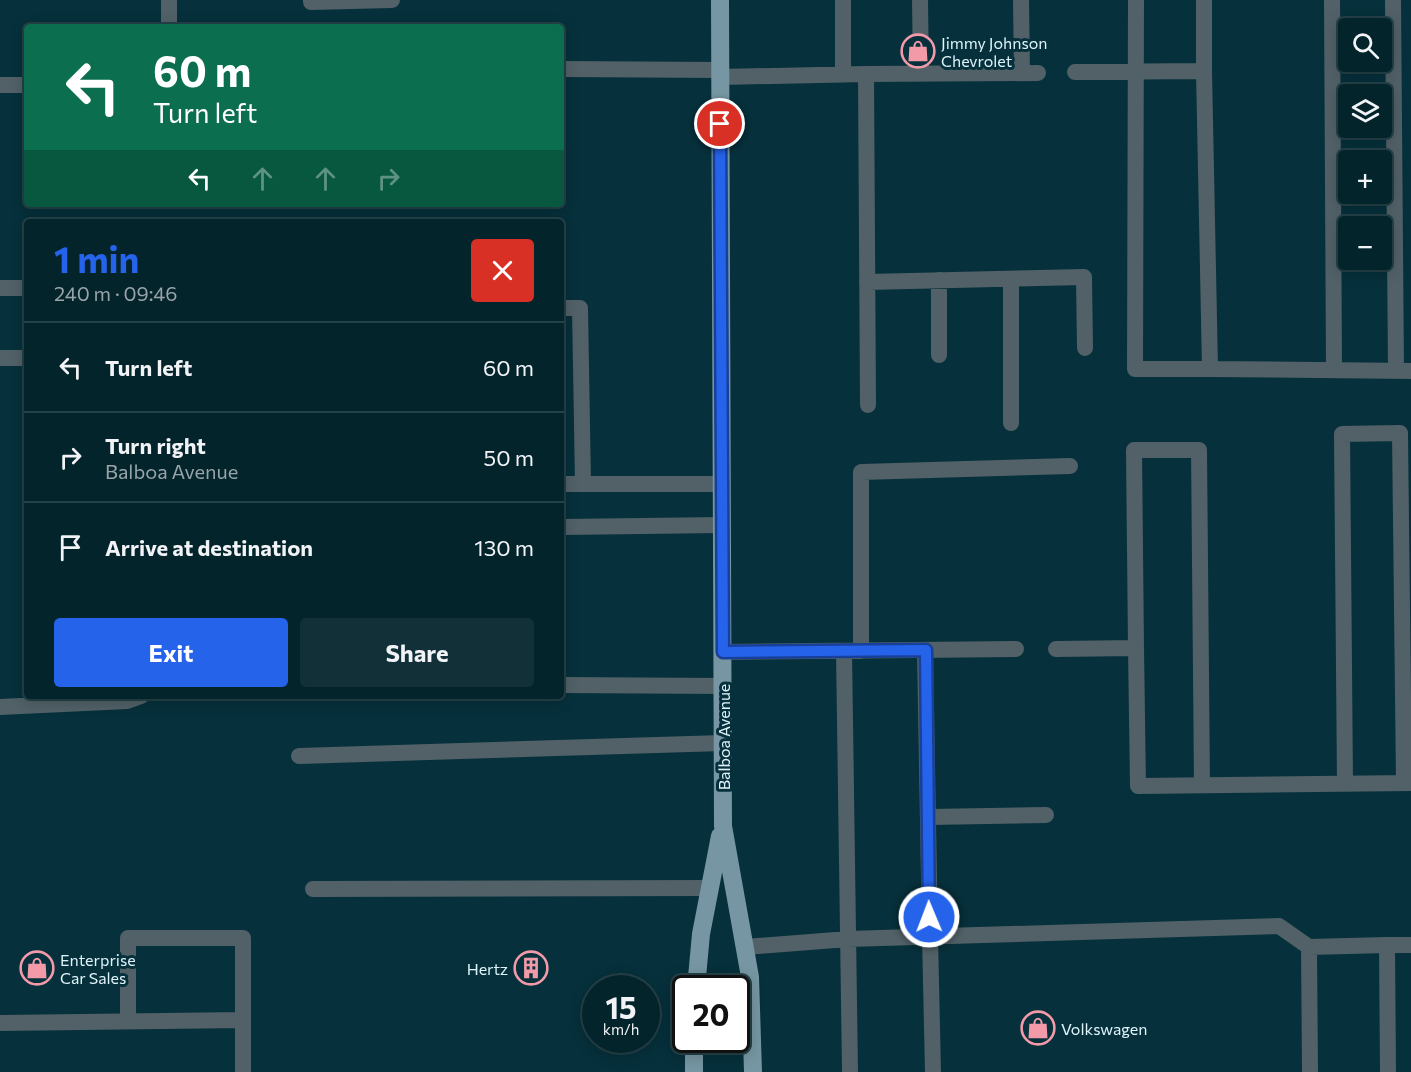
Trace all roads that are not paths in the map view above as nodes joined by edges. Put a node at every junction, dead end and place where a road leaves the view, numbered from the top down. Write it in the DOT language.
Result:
graph roads {
  1 [pos="169,0"];
  2 [pos="311,0"];
  3 [pos="392,0"];
  4 [pos="720,0"];
  5 [pos="843,0"];
  6 [pos="920,0"];
  7 [pos="1021,0"];
  8 [pos="1136,0"];
  9 [pos="1204,0"];
  10 [pos="1332,0"];
  11 [pos="1393,0"];
  12 [pos="169,24"];
  13 [pos="564,69"];
  14 [pos="1204,71"];
  15 [pos="1075,72"];
  16 [pos="1136,72"];
  17 [pos="720,73"];
  18 [pos="921,73"];
  19 [pos="843,74"];
  20 [pos="866,74"];
  21 [pos="0,85"];
  22 [pos="24,85"];
  23 [pos="1011,279"];
  24 [pos="939,280"];
  25 [pos="867,282"];
  26 [pos="0,288"];
  27 [pos="24,288"];
  28 [pos="564,308"];
  29 [pos="1085,348"];
  30 [pos="939,355"];
  31 [pos="0,358"];
  32 [pos="24,358"];
  33 [pos="1210,369"];
  34 [pos="1334,370"];
  35 [pos="1403,371"];
  36 [pos="867,405"];
  37 [pos="1011,423"];
  38 [pos="1070,466"];
  39 [pos="564,484"];
  40 [pos="583,484"];
  41 [pos="722,484"];
  42 [pos="722,525"];
  43 [pos="564,527"];
  44 [pos="1136,648"];
  45 [pos="1016,649"];
  46 [pos="1056,649"];
  47 [pos="926,650"];
  48 [pos="853,651"];
  49 [pos="723,652"];
  50 [pos="564,685"];
  51 [pos="723,686"];
  52 [pos="133,699"];
  53 [pos="0,708"];
  54 [pos="723,742"];
  55 [pos="299,756"];
  56 [pos="1407,783"];
  57 [pos="1345,784"];
  58 [pos="1202,785"];
  59 [pos="1046,815"];
  60 [pos="928,817"];
  61 [pos="723,826"];
  62 [pos="710,888"];
  63 [pos="313,889"];
  64 [pos="930,937"];
  65 [pos="848,939"];
  66 [pos="1387,945"];
  67 [pos="1411,945"];
  68 [pos="745,947"];
  69 [pos="1309,947"];
  70 [pos="697,975"];
  71 [pos="243,1020"];
  72 [pos="128,1021"];
  73 [pos="0,1023"];
  74 [pos="694,1053"];
  75 [pos="243,1072"];
  76 [pos="694,1072"];
  77 [pos="753,1072"];
  78 [pos="850,1072"];
  79 [pos="933,1072"];
  80 [pos="1310,1072"];
  81 [pos="1388,1072"];
  1 -- 12 [label="lane"];
  2 -- 3 [label="lane"];
  4 -- 17 [label="main road, Balboa Avenue"];
  5 -- 19 [label="lane"];
  6 -- 18 [label="lane"];
  7 -- 18 [label="lane"];
  8 -- 16 [label="lane"];
  9 -- 14 [label="lane"];
  10 -- 34 [label="lane"];
  11 -- 35 [label="lane"];
  13 -- 17 [label="lane"];
  14 -- 16 [label="lane"];
  14 -- 33 [label="lane"];
  15 -- 16 [label="lane"];
  16 -- 33 [label="lane"];
  17 -- 19 [label="lane"];
  17 -- 41 [label="main road, Balboa Avenue"];
  18 -- 20 [label="lane"];
  19 -- 20 [label="lane"];
  20 -- 25 [label="lane"];
  21 -- 22 [label="lane"];
  23 -- 24 [label="lane"];
  23 -- 29 [label="lane"];
  23 -- 37 [label="lane"];
  24 -- 25 [label="lane"];
  24 -- 30 [label="lane"];
  25 -- 36 [label="lane"];
  26 -- 27 [label="lane"];
  28 -- 40 [label="lane"];
  31 -- 32 [label="lane"];
  33 -- 34 [label="lane"];
  34 -- 35 [label="lane"];
  38 -- 48 [label="lane"];
  39 -- 40 [label="lane"];
  40 -- 41 [label="lane"];
  41 -- 42 [label="main road, Balboa Avenue"];
  42 -- 43 [label="lane"];
  42 -- 49 [label="main road, Balboa Avenue"];
  44 -- 46 [label="lane"];
  44 -- 58 [label="lane"];
  44 -- 58 [label="lane"];
  45 -- 47 [label="lane"];
  47 -- 48 [label="lane"];
  47 -- 60 [label="lane"];
  48 -- 49 [label="lane"];
  48 -- 65 [label="lane"];
  49 -- 51 [label="main road, Balboa Avenue"];
  50 -- 51 [label="lane"];
  51 -- 54 [label="main road, Balboa Avenue"];
  52 -- 53 [label="lane"];
  54 -- 55 [label="lane"];
  54 -- 61 [label="main road, Balboa Avenue"];
  56 -- 57 [label="lane"];
  56 -- 57 [label="lane"];
  57 -- 58 [label="lane"];
  59 -- 60 [label="lane"];
  60 -- 64 [label="lane"];
  61 -- 62 [label="main road, Balboa Avenue"];
  61 -- 68 [label="main road, Balboa Avenue"];
  62 -- 63 [label="lane"];
  62 -- 70 [label="main road, Balboa Avenue"];
  64 -- 65 [label="lane"];
  64 -- 69 [label="lane"];
  64 -- 79 [label="lane"];
  65 -- 68 [label="lane"];
  65 -- 78 [label="lane"];
  66 -- 67 [label="lane"];
  66 -- 69 [label="lane"];
  66 -- 81 [label="lane"];
  68 -- 77 [label="main road, Balboa Avenue"];
  69 -- 80 [label="lane"];
  71 -- 72 [label="lane"];
  71 -- 72 [label="lane"];
  71 -- 75 [label="lane"];
  72 -- 73 [label="lane"];
  74 -- 76 [label="main road"];
}
